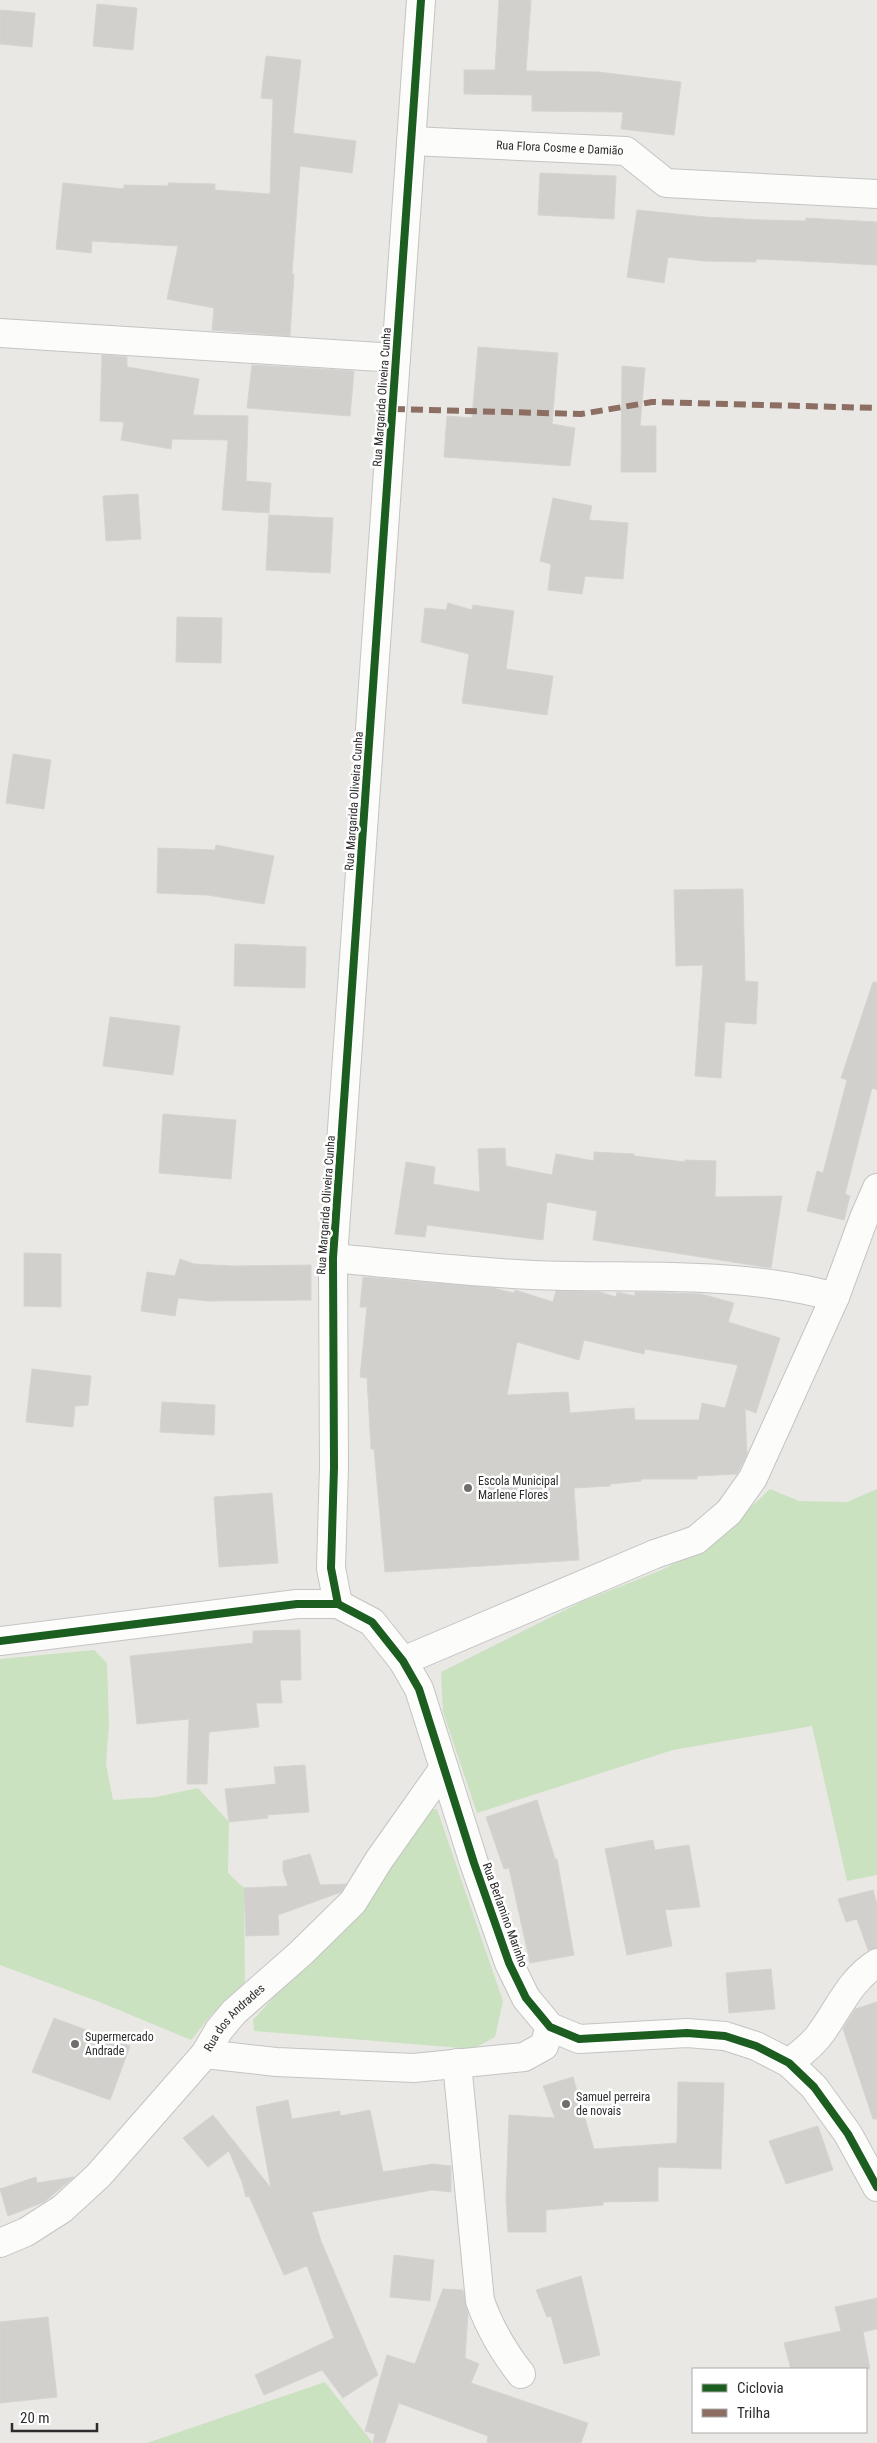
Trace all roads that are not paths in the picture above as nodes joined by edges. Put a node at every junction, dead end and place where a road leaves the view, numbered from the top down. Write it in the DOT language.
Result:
graph roads {
  1 [pos="421,0"];
  2 [pos="411,141"];
  3 [pos="877,194"];
  4 [pos="0,333"];
  5 [pos="396,358"];
  6 [pos="877,1188"];
  7 [pos="333,1258"];
  8 [pos="835,1297"];
  9 [pos="338,1604"];
  10 [pos="0,1641"];
  11 [pos="403,1661"];
  12 [pos="444,1768"];
  13 [pos="877,1963"];
  14 [pos="550,2027"];
  15 [pos="205,2054"];
  16 [pos="457,2063"];
  17 [pos="789,2063"];
  18 [pos="877,2187"];
  19 [pos="0,2243"];
  20 [pos="521,2374"];
  1 -- 2 [label="street, Rua Margarida Oliveira Cunha"];
  2 -- 3 [label="street, Rua Flora Cosme e Damião"];
  2 -- 5 [label="street, Rua Margarida Oliveira Cunha"];
  4 -- 5 [label="street"];
  5 -- 7 [label="street, Rua Margarida Oliveira Cunha"];
  6 -- 8 [label="street"];
  7 -- 8 [label="street"];
  7 -- 9 [label="street, Rua Margarida Oliveira Cunha"];
  8 -- 11 [label="street"];
  9 -- 10 [label="street, Rua Berlamino Marinho"];
  9 -- 11 [label="street, Rua Berlamino Marinho"];
  11 -- 12 [label="street, Rua Berlamino Marinho"];
  12 -- 14 [label="street, Rua Berlamino Marinho"];
  12 -- 15 [label="street, Rua dos Andrades"];
  13 -- 17 [label="street"];
  14 -- 16 [label="street"];
  14 -- 17 [label="street, Rua Berlamino Marinho"];
  15 -- 16 [label="street"];
  15 -- 19 [label="street, Rua dos Andrades"];
  16 -- 20 [label="street"];
  17 -- 18 [label="street, Rua Berlamino Marinho"];
}
